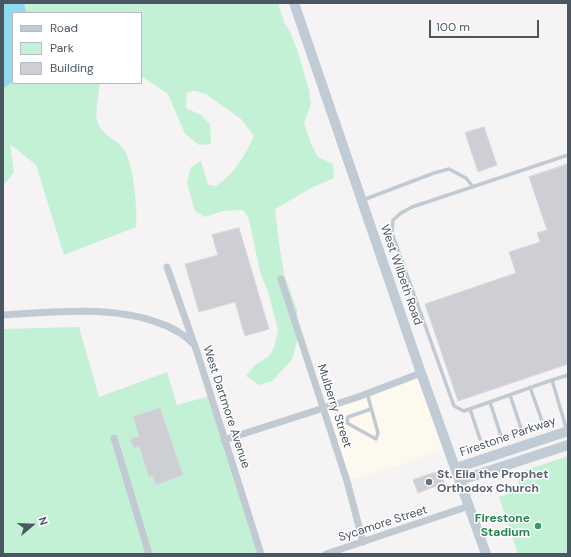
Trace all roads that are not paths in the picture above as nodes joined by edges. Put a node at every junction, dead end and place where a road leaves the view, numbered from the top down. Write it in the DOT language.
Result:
graph roads {
  1 [pos="294,3"];
  2 [pos="568,155"];
  3 [pos="473,186"];
  4 [pos="362,200"];
  5 [pos="167,267"];
  6 [pos="281,279"];
  7 [pos="3,315"];
  8 [pos="197,352"];
  9 [pos="421,373"];
  10 [pos="568,375"];
  11 [pos="552,380"];
  12 [pos="530,387"];
  13 [pos="367,394"];
  14 [pos="510,395"];
  15 [pos="490,402"];
  16 [pos="323,408"];
  17 [pos="372,409"];
  18 [pos="470,409"];
  19 [pos="542,421"];
  20 [pos="521,428"];
  21 [pos="568,431"];
  22 [pos="501,436"];
  23 [pos="114,438"];
  24 [pos="480,439"];
  25 [pos="224,440"];
  26 [pos="568,445"];
  27 [pos="456,468"];
  28 [pos="460,480"];
  29 [pos="469,506"];
  30 [pos="363,542"];
  31 [pos="150,554"];
  32 [pos="262,554"];
  33 [pos="326,554"];
  34 [pos="486,554"];
  1 -- 4 [label="main road, West Wilbeth Road"];
  2 -- 3 [label="lane"];
  3 -- 4 [label="lane"];
  3 -- 18 [label="lane"];
  4 -- 9 [label="main road, West Wilbeth Road"];
  5 -- 8 [label="street, West Dartmore Avenue"];
  6 -- 16 [label="street, Mulberry Street"];
  7 -- 8 [label="street"];
  8 -- 25 [label="street, West Dartmore Avenue"];
  9 -- 13 [label="street"];
  9 -- 27 [label="main road, West Wilbeth Road"];
  10 -- 11 [label="lane"];
  11 -- 12 [label="lane"];
  11 -- 21 [label="lane"];
  12 -- 14 [label="lane"];
  12 -- 19 [label="lane"];
  13 -- 16 [label="street"];
  13 -- 17 [label="lane"];
  14 -- 15 [label="lane"];
  14 -- 20 [label="lane"];
  15 -- 18 [label="lane"];
  15 -- 22 [label="lane"];
  16 -- 25 [label="street"];
  16 -- 30 [label="street, Mulberry Street"];
  17 -- 17 [label="lane"];
  18 -- 24 [label="lane"];
  21 -- 27 [label="main road, Firestone Parkway"];
  23 -- 31 [label="street"];
  25 -- 32 [label="street, West Dartmore Avenue"];
  26 -- 28 [label="main road"];
  27 -- 28 [label="main road, West Wilbeth Road"];
  28 -- 29 [label="main road, West Wilbeth Road"];
  29 -- 30 [label="street, Sycamore Street"];
  29 -- 34 [label="main road, West Wilbeth Road"];
  30 -- 33 [label="street, Sycamore Street"];
}
